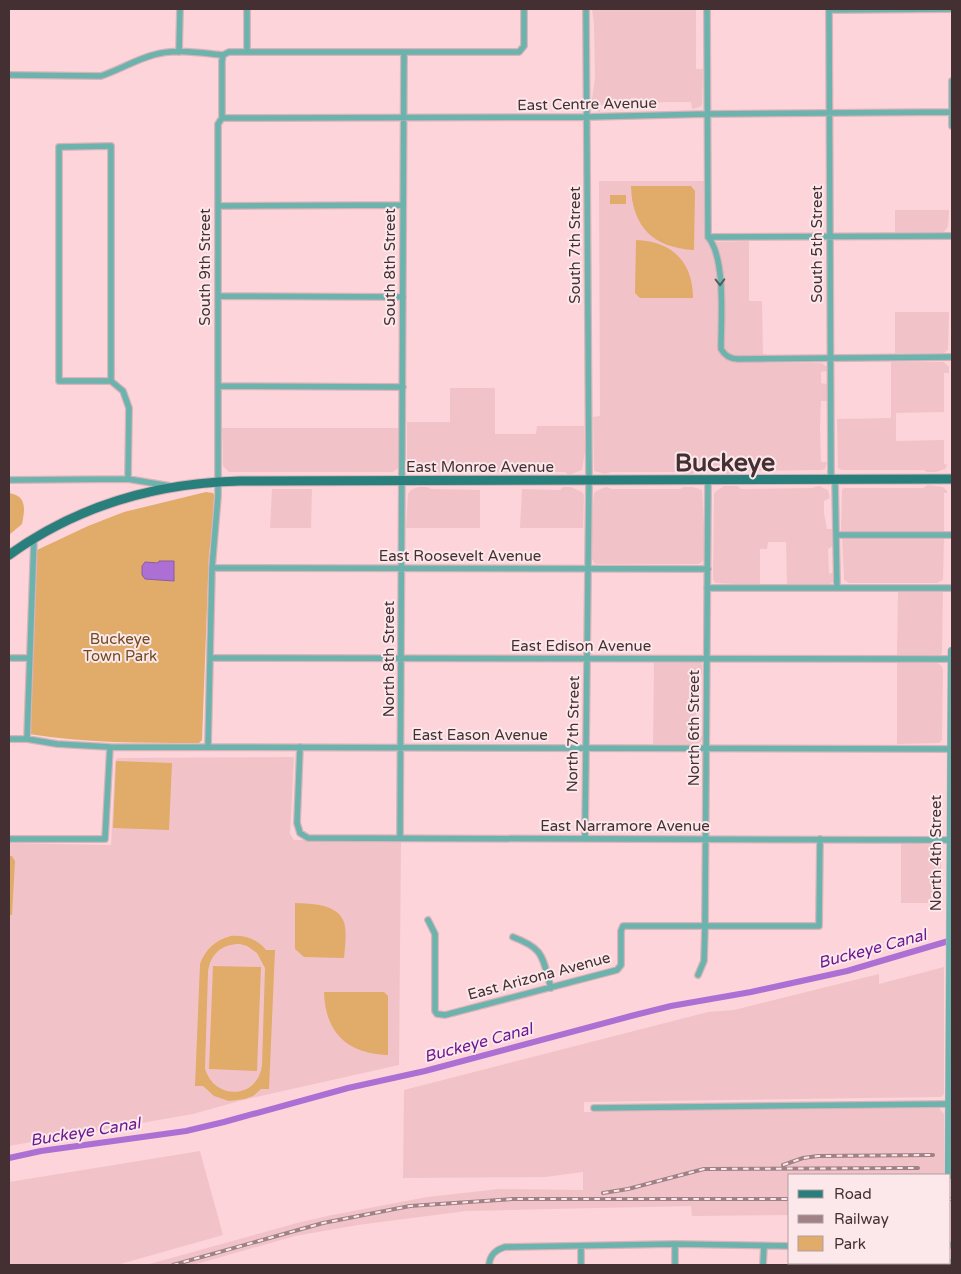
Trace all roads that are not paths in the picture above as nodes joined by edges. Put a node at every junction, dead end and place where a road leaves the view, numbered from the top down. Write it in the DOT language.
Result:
graph roads {
  1 [pos="180,9"];
  2 [pos="247,9"];
  3 [pos="524,9"];
  4 [pos="586,9"];
  5 [pos="706,9"];
  6 [pos="829,10"];
  7 [pos="952,10"];
  8 [pos="180,52"];
  9 [pos="247,52"];
  10 [pos="404,52"];
  11 [pos="223,55"];
  12 [pos="9,76"];
  13 [pos="952,81"];
  14 [pos="952,112"];
  15 [pos="707,114"];
  16 [pos="829,114"];
  17 [pos="403,117"];
  18 [pos="587,117"];
  19 [pos="222,118"];
  20 [pos="952,126"];
  21 [pos="218,206"];
  22 [pos="402,206"];
  23 [pos="708,236"];
  24 [pos="952,236"];
  25 [pos="830,237"];
  26 [pos="218,296"];
  27 [pos="403,297"];
  28 [pos="952,357"];
  29 [pos="831,359"];
  30 [pos="111,381"];
  31 [pos="218,386"];
  32 [pos="403,387"];
  33 [pos="128,479"];
  34 [pos="833,479"];
  35 [pos="952,479"];
  36 [pos="9,480"];
  37 [pos="588,480"];
  38 [pos="708,480"];
  39 [pos="218,481"];
  40 [pos="403,481"];
  41 [pos="172,486"];
  42 [pos="836,535"];
  43 [pos="952,535"];
  44 [pos="34,539"];
  45 [pos="9,555"];
  46 [pos="212,568"];
  47 [pos="402,568"];
  48 [pos="588,569"];
  49 [pos="708,569"];
  50 [pos="707,588"];
  51 [pos="837,588"];
  52 [pos="952,588"];
  53 [pos="952,651"];
  54 [pos="9,658"];
  55 [pos="30,658"];
  56 [pos="210,658"];
  57 [pos="401,658"];
  58 [pos="587,658"];
  59 [pos="706,658"];
  60 [pos="952,659"];
  61 [pos="952,721"];
  62 [pos="9,739"];
  63 [pos="27,740"];
  64 [pos="110,747"];
  65 [pos="208,747"];
  66 [pos="300,747"];
  67 [pos="401,748"];
  68 [pos="586,748"];
  69 [pos="706,748"];
  70 [pos="951,748"];
  71 [pos="951,783"];
  72 [pos="9,838"];
  73 [pos="400,838"];
  74 [pos="585,838"];
  75 [pos="706,838"];
  76 [pos="820,839"];
  77 [pos="951,840"];
  78 [pos="428,920"];
  79 [pos="705,926"];
  80 [pos="513,937"];
  81 [pos="698,975"];
  82 [pos="551,988"];
  83 [pos="949,1104"];
  84 [pos="594,1108"];
  85 [pos="949,1174"];
  86 [pos="675,1244"];
  87 [pos="581,1246"];
  88 [pos="764,1246"];
  89 [pos="788,1246"];
  90 [pos="489,1265"];
  91 [pos="581,1265"];
  92 [pos="675,1265"];
  93 [pos="763,1265"];
  1 -- 8 [label="street"];
  2 -- 9 [label="street"];
  3 -- 10 [label="street"];
  4 -- 18 [label="street, South 7th Street"];
  5 -- 15 [label="street"];
  6 -- 7 [label="street"];
  6 -- 16 [label="street, South 5th Street"];
  8 -- 11 [label="street"];
  8 -- 12 [label="street"];
  9 -- 10 [label="street"];
  9 -- 11 [label="street"];
  10 -- 17 [label="street, South 8th Street"];
  11 -- 19 [label="street, South 9th Street"];
  13 -- 14 [label="street"];
  14 -- 16 [label="street, East Centre Avenue"];
  14 -- 20 [label="street"];
  15 -- 16 [label="street, East Centre Avenue"];
  15 -- 18 [label="street, East Centre Avenue"];
  15 -- 23 [label="street"];
  16 -- 25 [label="street, South 5th Street"];
  17 -- 18 [label="street, East Centre Avenue"];
  17 -- 19 [label="street, East Centre Avenue"];
  17 -- 22 [label="street, South 8th Street"];
  18 -- 37 [label="street, South 7th Street"];
  19 -- 21 [label="street, South 9th Street"];
  21 -- 22 [label="street"];
  21 -- 26 [label="street, South 9th Street"];
  22 -- 27 [label="street, South 8th Street"];
  23 -- 25 [label="street"];
  23 -- 29 [label="street, one-way"];
  24 -- 25 [label="street"];
  25 -- 29 [label="street, South 5th Street"];
  26 -- 27 [label="street"];
  26 -- 31 [label="street, South 9th Street"];
  27 -- 32 [label="street, South 8th Street"];
  28 -- 29 [label="street"];
  29 -- 34 [label="street, South 5th Street"];
  30 -- 30 [label="street"];
  30 -- 33 [label="street"];
  31 -- 32 [label="street"];
  31 -- 39 [label="street, South 9th Street"];
  32 -- 40 [label="street, South 8th Street"];
  33 -- 36 [label="street, East Monroe Avenue"];
  33 -- 41 [label="street, East Monroe Avenue"];
  34 -- 35 [label="main road, East Monroe Avenue"];
  34 -- 38 [label="main road, East Monroe Avenue"];
  34 -- 42 [label="street, South 5th Street"];
  37 -- 38 [label="main road, East Monroe Avenue"];
  37 -- 40 [label="main road, East Monroe Avenue"];
  37 -- 48 [label="street, North 7th Street"];
  38 -- 49 [label="street, North 6th Street"];
  39 -- 40 [label="main road, East Monroe Avenue"];
  39 -- 41 [label="main road, East Monroe Avenue"];
  39 -- 46 [label="street, South 9th Street"];
  40 -- 47 [label="street, North 8th Street"];
  41 -- 44 [label="main road"];
  42 -- 43 [label="street"];
  42 -- 51 [label="street, South 5th Street"];
  44 -- 45 [label="main road"];
  44 -- 55 [label="street"];
  46 -- 47 [label="street, East Roosevelt Avenue"];
  46 -- 56 [label="street, South 9th Street"];
  47 -- 48 [label="street, East Roosevelt Avenue"];
  47 -- 57 [label="street, North 8th Street"];
  48 -- 49 [label="street, East Roosevelt Avenue"];
  48 -- 58 [label="street, North 7th Street"];
  49 -- 50 [label="street, North 6th Street"];
  50 -- 51 [label="street"];
  50 -- 59 [label="street, North 6th Street"];
  51 -- 52 [label="street"];
  53 -- 60 [label="street, North 4th Street"];
  54 -- 55 [label="street"];
  55 -- 63 [label="street"];
  56 -- 57 [label="street, East Edison Avenue"];
  56 -- 65 [label="street, South 9th Street"];
  57 -- 58 [label="street, East Edison Avenue"];
  57 -- 67 [label="street, North 8th Street"];
  58 -- 59 [label="street, East Edison Avenue"];
  58 -- 68 [label="street, North 7th Street"];
  59 -- 60 [label="street, East Edison Avenue"];
  59 -- 69 [label="street, North 6th Street"];
  60 -- 61 [label="street, North 4th Street"];
  61 -- 70 [label="street, North 4th Street"];
  62 -- 63 [label="street, East Eason Avenue"];
  63 -- 64 [label="street, East Eason Avenue"];
  64 -- 65 [label="street, East Eason Avenue"];
  64 -- 72 [label="street"];
  65 -- 66 [label="street, East Eason Avenue"];
  66 -- 67 [label="street, East Eason Avenue"];
  66 -- 73 [label="street, East Narramore Avenue"];
  67 -- 68 [label="street, East Eason Avenue"];
  67 -- 73 [label="street, North 8th Street"];
  68 -- 69 [label="street, East Eason Avenue"];
  68 -- 74 [label="street, North 7th Street"];
  69 -- 70 [label="street, East Eason Avenue"];
  69 -- 75 [label="street, North 6th Street"];
  70 -- 71 [label="street, North 4th Street"];
  71 -- 77 [label="street, North 4th Street"];
  73 -- 74 [label="street, East Narramore Avenue"];
  74 -- 75 [label="street, East Narramore Avenue"];
  75 -- 76 [label="street, East Narramore Avenue"];
  75 -- 79 [label="street, North 6th Street"];
  76 -- 77 [label="street, East Narramore Avenue"];
  76 -- 79 [label="street, East Arizona Avenue"];
  77 -- 83 [label="street, North 4th Street"];
  78 -- 82 [label="street, East Arizona Avenue"];
  79 -- 81 [label="street, North 6th Street"];
  79 -- 82 [label="street, East Arizona Avenue"];
  80 -- 82 [label="street"];
  83 -- 84 [label="street"];
  83 -- 85 [label="street, North 4th Street"];
  86 -- 87 [label="street"];
  86 -- 88 [label="street"];
  86 -- 92 [label="street"];
  87 -- 90 [label="street"];
  87 -- 91 [label="street"];
  88 -- 89 [label="street"];
  88 -- 93 [label="street"];
}
